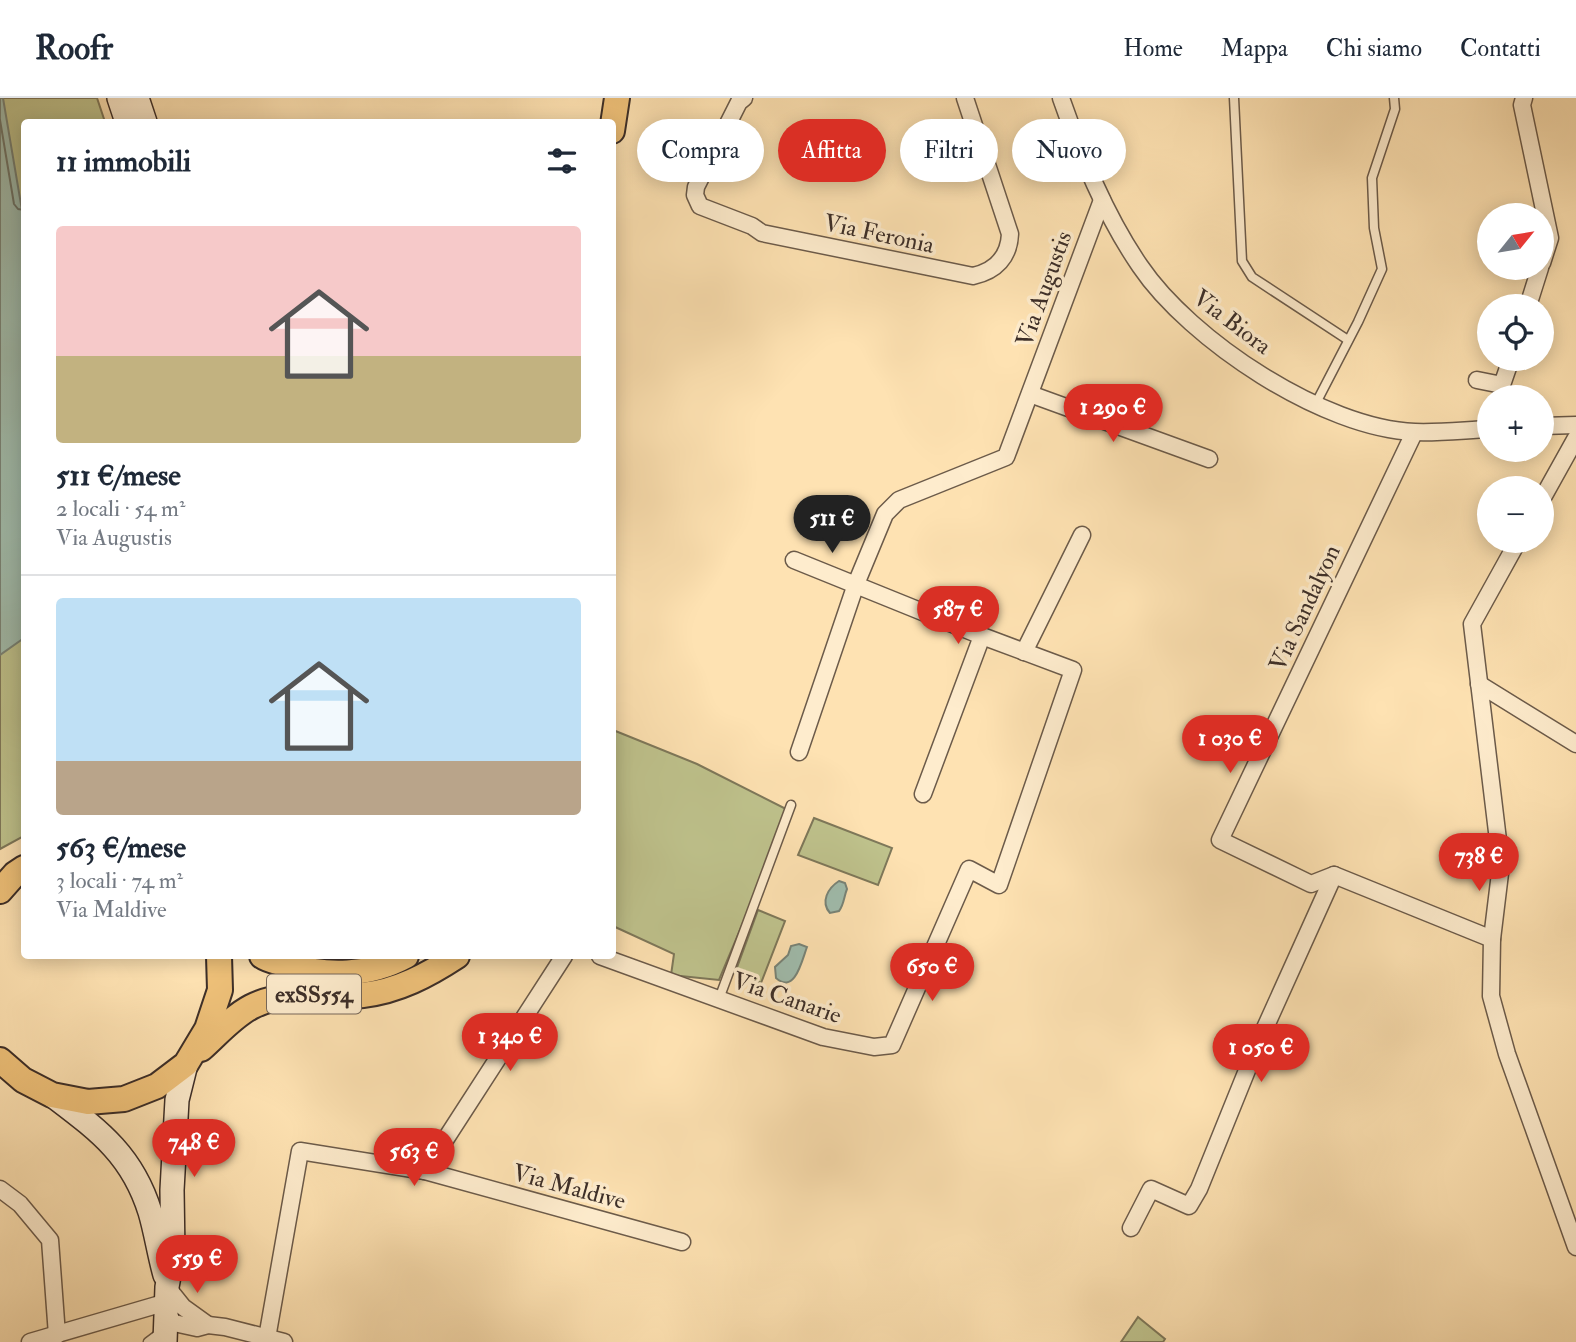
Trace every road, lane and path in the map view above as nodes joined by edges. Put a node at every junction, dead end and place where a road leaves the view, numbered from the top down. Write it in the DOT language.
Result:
graph roads {
  1 [pos="119,98"];
  2 [pos="600,98"];
  3 [pos="617,98"];
  4 [pos="744,98"];
  5 [pos="965,98"];
  6 [pos="1060,98"];
  7 [pos="1234,98"];
  8 [pos="1394,98"];
  9 [pos="1524,98"];
  10 [pos="141,116"];
  11 [pos="597,119"];
  12 [pos="614,119"];
  13 [pos="1102,200"];
  14 [pos="1543,203"];
  15 [pos="1348,340"];
  16 [pos="1507,371"];
  17 [pos="1477,380"];
  18 [pos="1030,394"];
  19 [pos="1315,405"];
  20 [pos="1576,425"];
  21 [pos="1554,426"];
  22 [pos="1477,430"];
  23 [pos="1414,433"];
  24 [pos="1576,438"];
  25 [pos="1209,459"];
  26 [pos="1554,477"];
  27 [pos="1082,535"];
  28 [pos="1511,553"];
  29 [pos="794,559"];
  30 [pos="856,584"];
  31 [pos="982,636"];
  32 [pos="1024,652"];
  33 [pos="1479,684"];
  34 [pos="1576,744"];
  35 [pos="799,752"];
  36 [pos="923,794"];
  37 [pos="791,805"];
  38 [pos="1334,875"];
  39 [pos="1492,939"];
  40 [pos="219,959"];
  41 [pos="271,959"];
  42 [pos="399,959"];
  43 [pos="452,959"];
  44 [pos="562,959"];
  45 [pos="608,959"];
  46 [pos="719,999"];
  47 [pos="0,1060"];
  48 [pos="186,1064"];
  49 [pos="52,1095"];
  50 [pos="425,1171"];
  51 [pos="0,1189"];
  52 [pos="1131,1228"];
  53 [pos="1574,1234"];
  54 [pos="682,1242"];
  55 [pos="165,1322"];
  56 [pos="203,1326"];
  57 [pos="57,1335"];
  58 [pos="243,1337"];
  59 [pos="267,1338"];
  60 [pos="30,1342"];
  61 [pos="284,1342"];
  1 -- 10 [label="main road"];
  2 -- 11 [label="main road"];
  3 -- 12 [label="main road"];
  4 -- 5 [label="street, Via Feronia"];
  6 -- 13 [label="street, Via Biora"];
  7 -- 15 [label="lane"];
  8 -- 15 [label="lane"];
  9 -- 14 [label="street"];
  13 -- 18 [label="street, Via Augustis"];
  13 -- 19 [label="street, Via Biora"];
  15 -- 19 [label="lane"];
  16 -- 17 [label="street"];
  18 -- 25 [label="street"];
  18 -- 30 [label="street, Via Augustis"];
  19 -- 23 [label="street, Via Biora"];
  20 -- 21 [label="street"];
  22 -- 23 [label="street, Via Biora"];
  23 -- 38 [label="street, Via Sandalyon"];
  24 -- 26 [label="street"];
  27 -- 32 [label="street"];
  28 -- 33 [label="street"];
  29 -- 30 [label="street"];
  30 -- 31 [label="street"];
  30 -- 35 [label="street, Via Augustis"];
  31 -- 32 [label="street"];
  31 -- 36 [label="street"];
  32 -- 46 [label="street, Via Canarie"];
  33 -- 34 [label="street"];
  33 -- 39 [label="street"];
  37 -- 46 [label="lane"];
  38 -- 39 [label="street"];
  38 -- 52 [label="street"];
  39 -- 53 [label="street"];
  40 -- 48 [label="main road, exSS554"];
  41 -- 42 [label="main road, exSS554"];
  43 -- 48 [label="main road, exSS554"];
  44 -- 50 [label="street"];
  45 -- 46 [label="street, Via Canarie"];
  47 -- 49 [label="main road, exSS554"];
  48 -- 49 [label="main road, exSS554"];
  48 -- 55 [label="main road"];
  49 -- 55 [label="main road"];
  50 -- 54 [label="street, Via Maldive"];
  50 -- 59 [label="street, Via Maldive"];
  51 -- 57 [label="street"];
  55 -- 56 [label="street"];
  55 -- 56 [label="street"];
  55 -- 56 [label="street"];
  55 -- 57 [label="street"];
  56 -- 58 [label="street"];
  57 -- 60 [label="street"];
  58 -- 59 [label="street"];
  59 -- 61 [label="street"];
}
